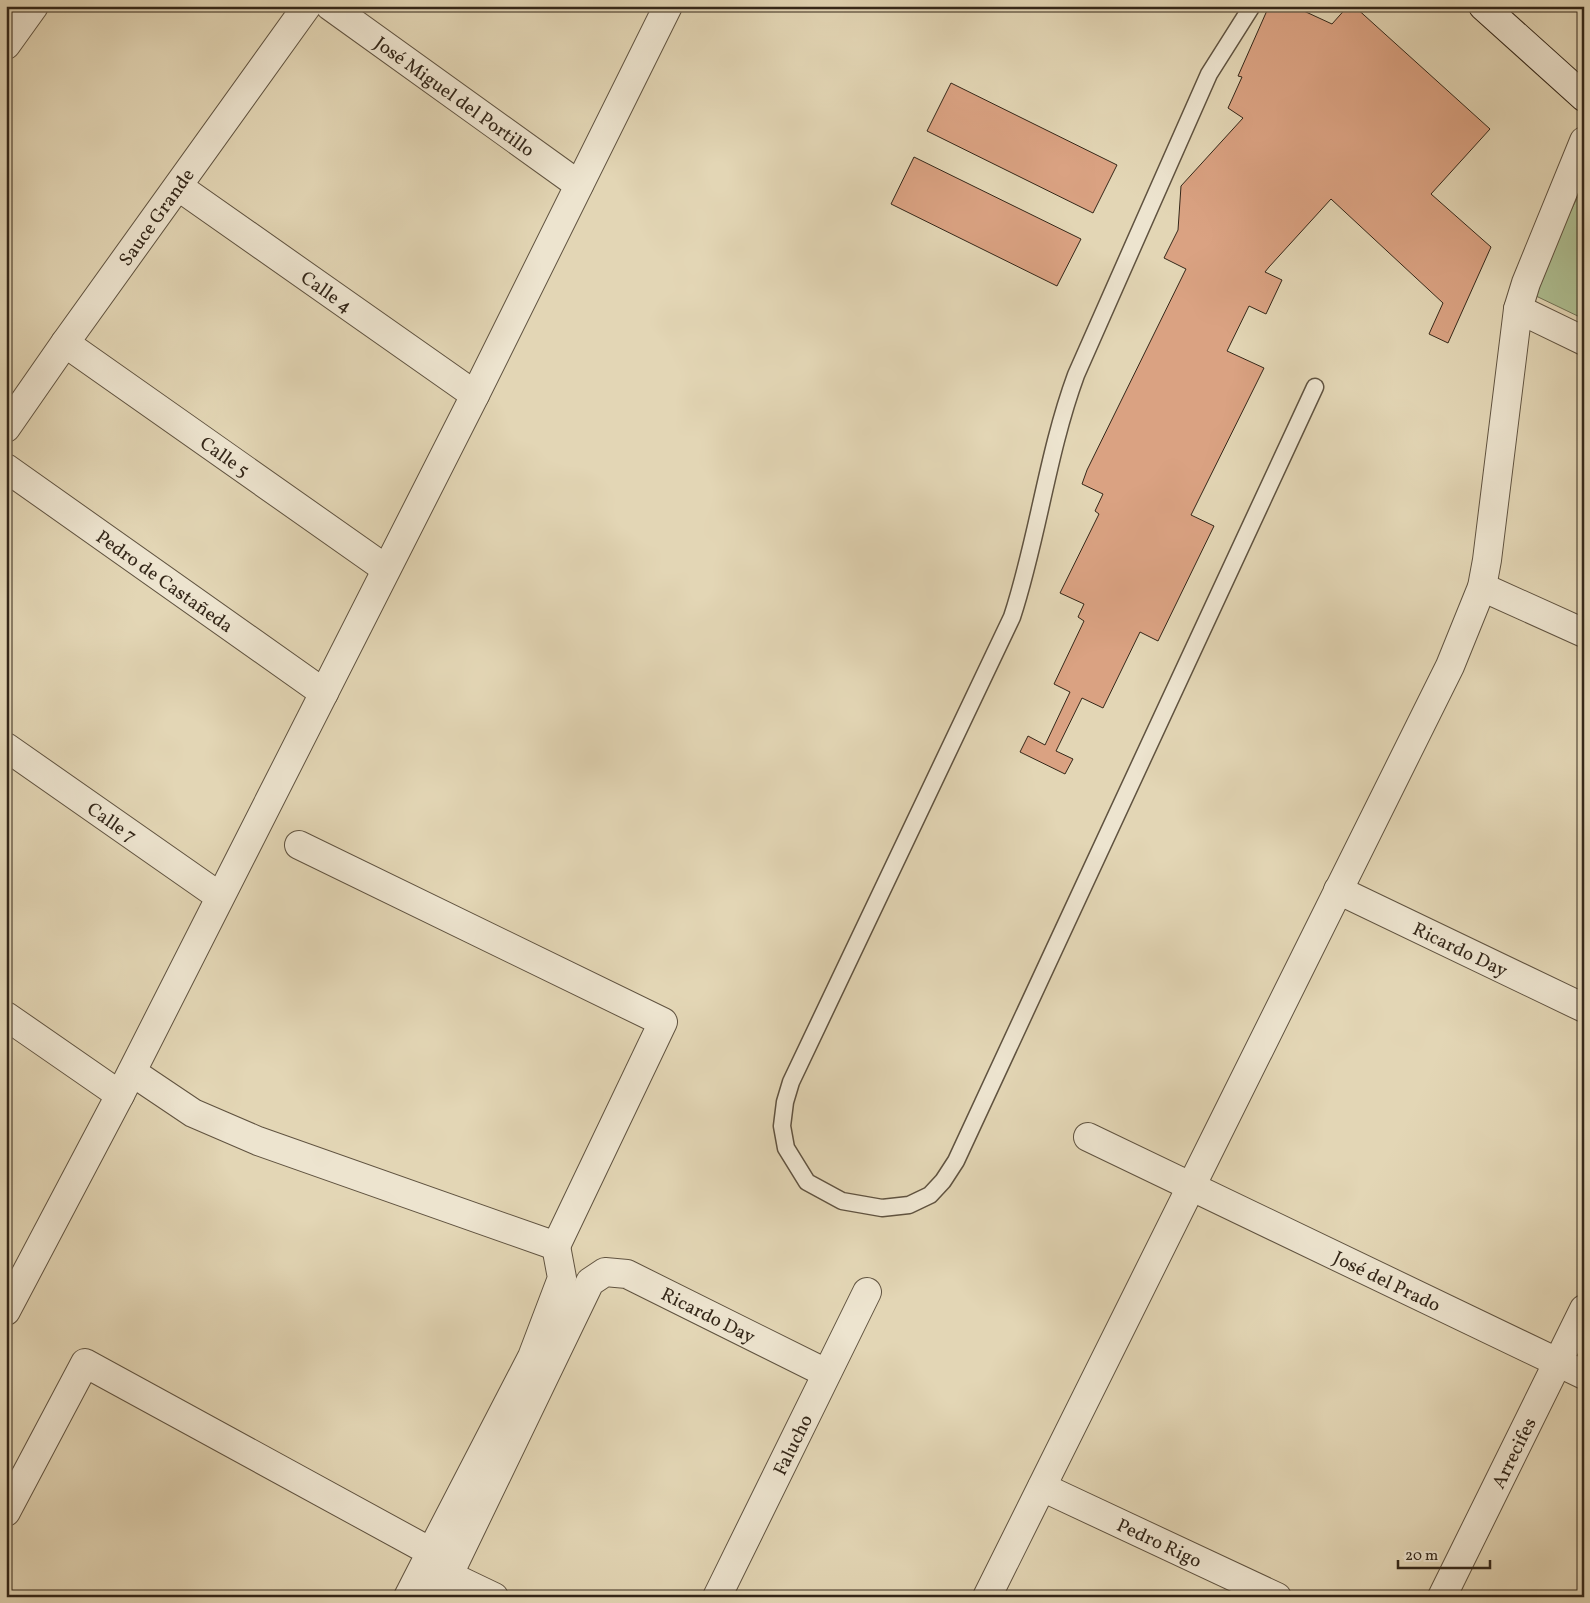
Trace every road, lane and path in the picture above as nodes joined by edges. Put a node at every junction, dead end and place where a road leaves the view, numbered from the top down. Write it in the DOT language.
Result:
graph roads {
  1 [pos="34,6"];
  2 [pos="308,6"];
  3 [pos="330,6"];
  4 [pos="668,6"];
  5 [pos="1252,6"];
  6 [pos="1483,6"];
  7 [pos="6,45"];
  8 [pos="1584,97"];
  9 [pos="1584,141"];
  10 [pos="579,185"];
  11 [pos="179,187"];
  12 [pos="1518,309"];
  13 [pos="1584,341"];
  14 [pos="65,343"];
  15 [pos="1315,387"];
  16 [pos="475,395"];
  17 [pos="6,428"];
  18 [pos="6,468"];
  19 [pos="386,568"];
  20 [pos="1482,586"];
  21 [pos="1584,633"];
  22 [pos="324,693"];
  23 [pos="6,746"];
  24 [pos="299,845"];
  25 [pos="1338,890"];
  26 [pos="220,896"];
  27 [pos="1584,1008"];
  28 [pos="6,1016"];
  29 [pos="126,1083"];
  30 [pos="1088,1138"];
  31 [pos="1191,1187"];
  32 [pos="556,1246"];
  33 [pos="867,1292"];
  34 [pos="1584,1308"];
  35 [pos="7,1309"];
  36 [pos="1558,1363"];
  37 [pos="826,1373"];
  38 [pos="1584,1375"];
  39 [pos="1042,1487"];
  40 [pos="6,1512"];
  41 [pos="431,1552"];
  42 [pos="443,1586"];
  43 [pos="408,1597"];
  44 [pos="494,1597"];
  45 [pos="717,1597"];
  46 [pos="987,1597"];
  47 [pos="1277,1597"];
  48 [pos="1442,1597"];
  1 -- 7 [label="street"];
  2 -- 11 [label="street, Sauce Grande"];
  3 -- 10 [label="street, José Miguel del Portillo"];
  4 -- 10 [label="street"];
  5 -- 15 [label="lane"];
  6 -- 8 [label="street"];
  9 -- 12 [label="street"];
  10 -- 16 [label="street"];
  11 -- 14 [label="street, Sauce Grande"];
  11 -- 16 [label="street, Calle 4"];
  12 -- 13 [label="street"];
  12 -- 20 [label="street"];
  14 -- 17 [label="street, Sauce Grande"];
  14 -- 19 [label="street, Calle 5"];
  16 -- 19 [label="street"];
  18 -- 22 [label="street, Pedro de Castañeda"];
  19 -- 22 [label="street"];
  20 -- 21 [label="street"];
  20 -- 25 [label="street"];
  22 -- 26 [label="street"];
  23 -- 26 [label="street, Calle 7"];
  24 -- 32 [label="street"];
  25 -- 27 [label="street, Ricardo Day"];
  25 -- 31 [label="street"];
  26 -- 29 [label="street"];
  28 -- 29 [label="street"];
  29 -- 32 [label="street"];
  29 -- 35 [label="street"];
  30 -- 31 [label="street, José del Prado"];
  31 -- 36 [label="street, José del Prado"];
  31 -- 39 [label="street"];
  32 -- 41 [label="street"];
  33 -- 37 [label="street, Falucho"];
  34 -- 36 [label="street, Arrecifes"];
  36 -- 38 [label="street, José del Prado"];
  36 -- 48 [label="street, Arrecifes"];
  37 -- 42 [label="street, Ricardo Day"];
  37 -- 45 [label="street, Falucho"];
  39 -- 46 [label="street"];
  39 -- 47 [label="street, Pedro Rigo"];
  40 -- 41 [label="street"];
  41 -- 43 [label="street"];
  42 -- 44 [label="street"];
}
